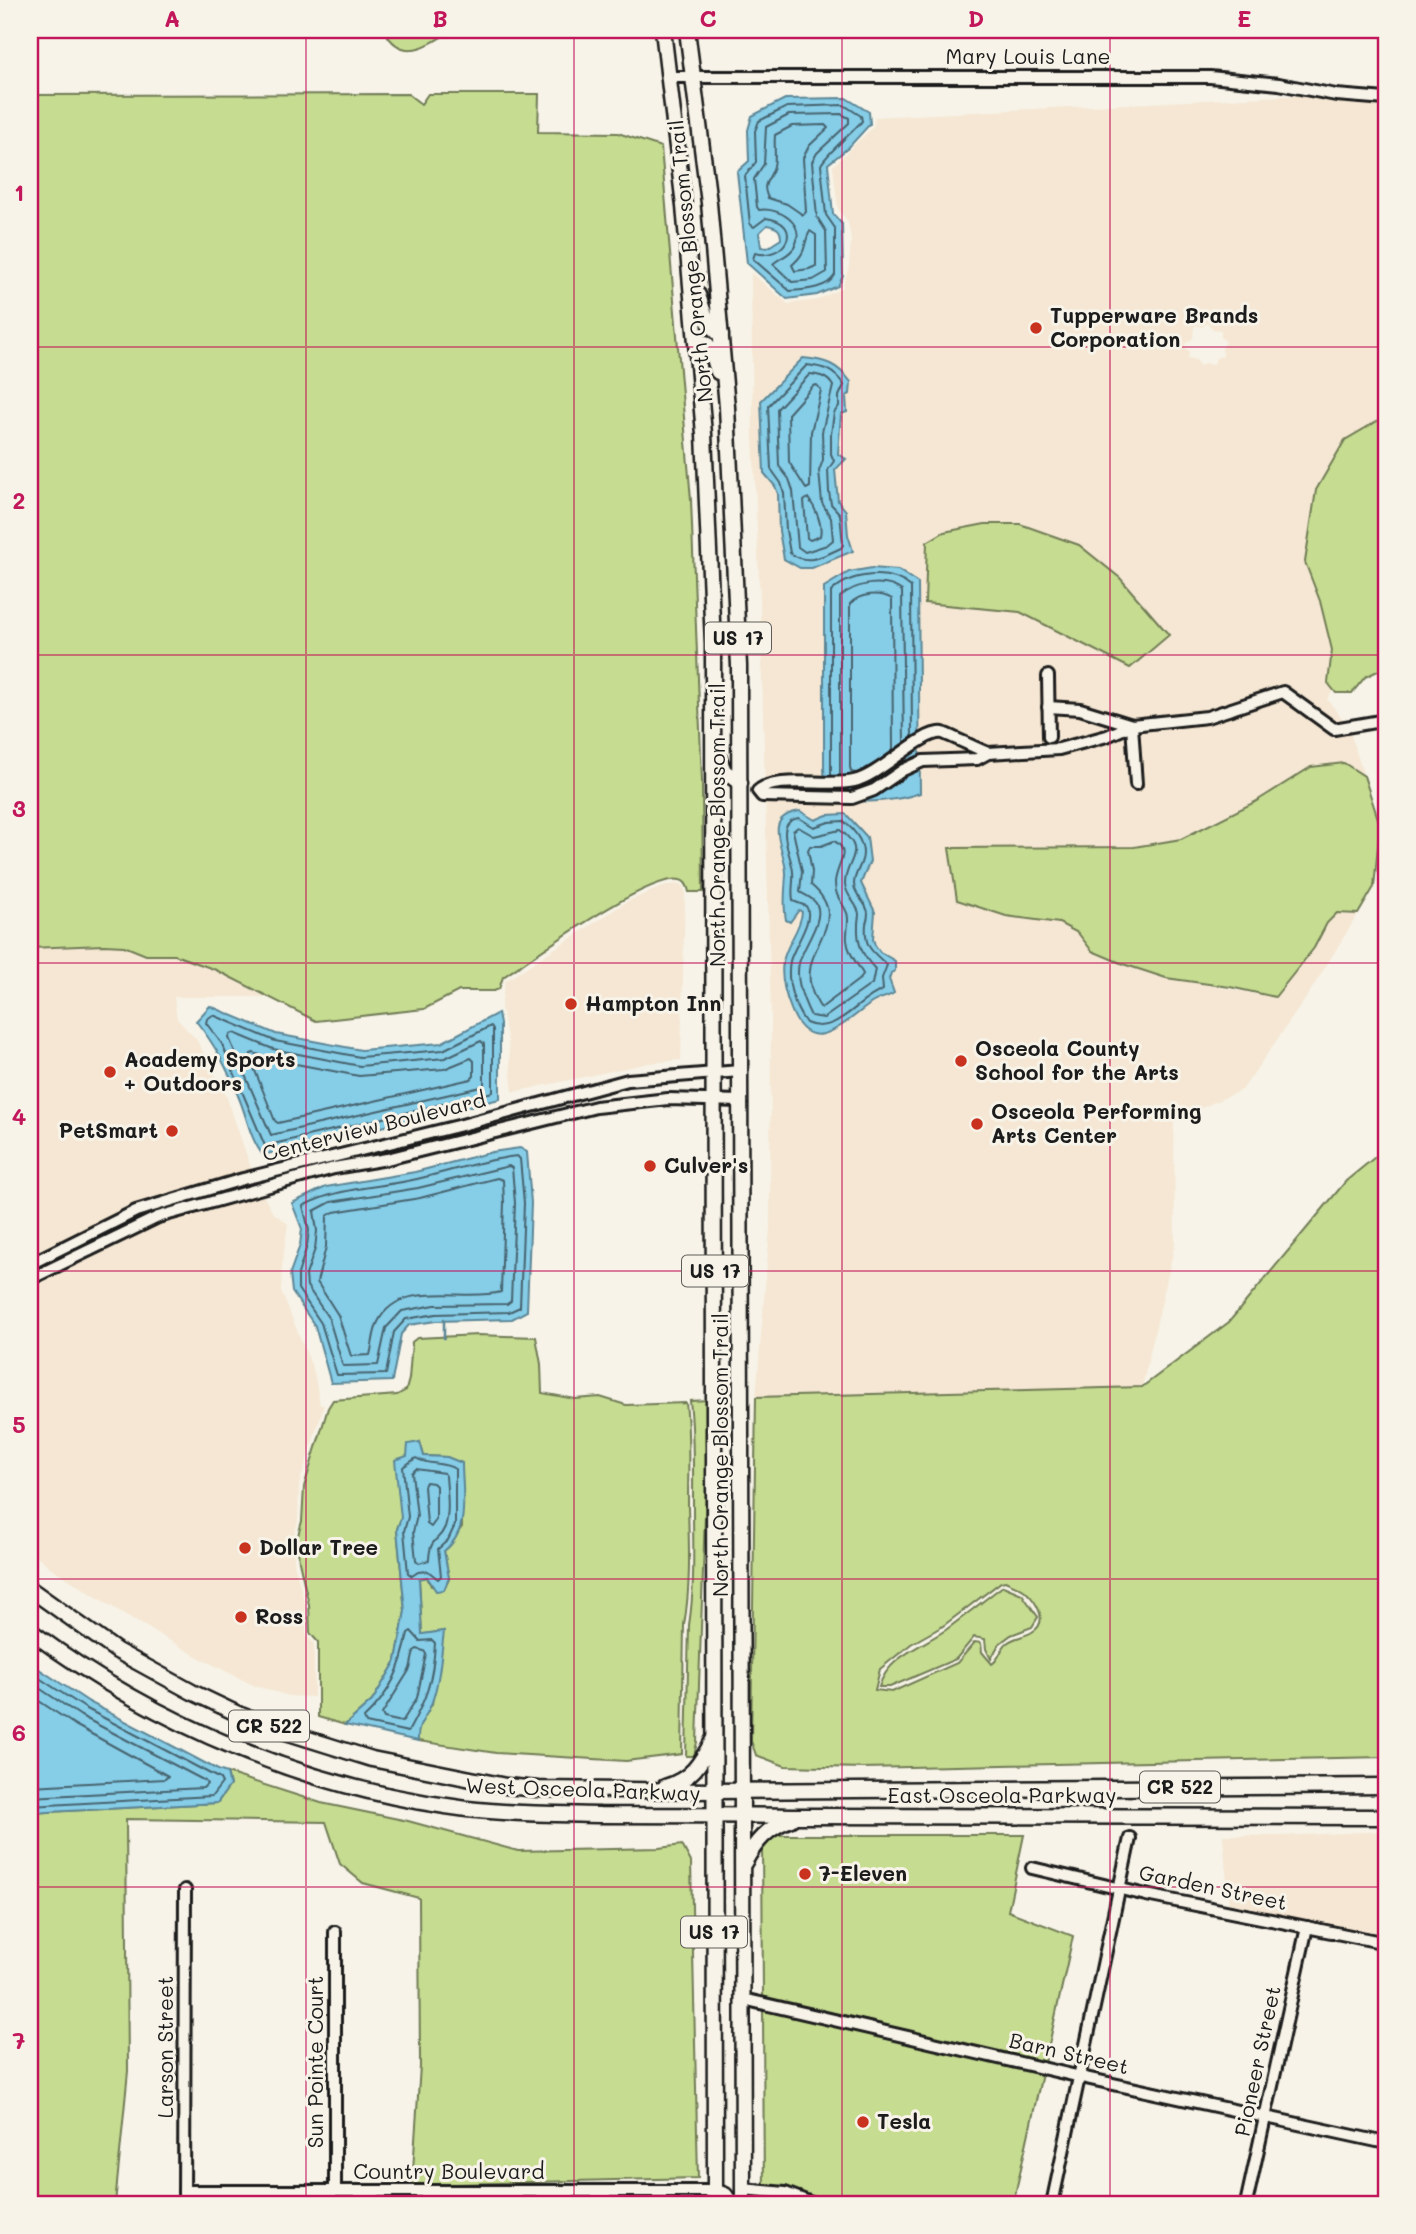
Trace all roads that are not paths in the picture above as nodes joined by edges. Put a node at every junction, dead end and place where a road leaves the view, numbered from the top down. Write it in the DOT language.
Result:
graph roads {
  1 [pos="663,30"];
  2 [pos="687,30"];
  3 [pos="668,77"];
  4 [pos="693,77"];
  5 [pos="1386,99"];
  6 [pos="691,278"];
  7 [pos="721,335"];
  8 [pos="696,343"];
  9 [pos="727,407"];
  10 [pos="1048,676"];
  11 [pos="1048,707"];
  12 [pos="1386,720"];
  13 [pos="1132,725"];
  14 [pos="1049,737"];
  15 [pos="953,739"];
  16 [pos="714,746"];
  17 [pos="910,749"];
  18 [pos="988,753"];
  19 [pos="949,760"];
  20 [pos="918,764"];
  21 [pos="740,783"];
  22 [pos="1136,784"];
  23 [pos="740,1071"];
  24 [pos="715,1074"];
  25 [pos="715,1100"];
  26 [pos="740,1101"];
  27 [pos="544,1104"];
  28 [pos="548,1118"];
  29 [pos="136,1211"];
  30 [pos="142,1224"];
  31 [pos="30,1264"];
  32 [pos="30,1279"];
  33 [pos="30,1589"];
  34 [pos="30,1631"];
  35 [pos="714,1738"];
  36 [pos="1386,1786"];
  37 [pos="650,1791"];
  38 [pos="714,1791"];
  39 [pos="743,1791"];
  40 [pos="714,1816"];
  41 [pos="743,1816"];
  42 [pos="799,1816"];
  43 [pos="1386,1816"];
  44 [pos="1130,1838"];
  45 [pos="743,1866"];
  46 [pos="1032,1868"];
  47 [pos="1119,1888"];
  48 [pos="185,1890"];
  49 [pos="1307,1927"];
  50 [pos="335,1932"];
  51 [pos="1386,1943"];
  52 [pos="743,1999"];
  53 [pos="1081,2077"];
  54 [pos="1265,2116"];
  55 [pos="1386,2143"];
  56 [pos="184,2191"];
  57 [pos="335,2191"];
  58 [pos="743,2197"];
  59 [pos="715,2198"];
  60 [pos="184,2204"];
  61 [pos="731,2204"];
  62 [pos="814,2204"];
  63 [pos="1052,2204"];
  64 [pos="1246,2204"];
  1 -- 3 [label="main road, US 17"];
  2 -- 4 [label="main road, US 17"];
  3 -- 4 [label="street, Mary Louis Lane"];
  3 -- 6 [label="main road, North Orange Blossom Trail / US 17"];
  4 -- 5 [label="street, Mary Louis Lane"];
  4 -- 7 [label="main road, North Orange Blossom Trail / US 17"];
  6 -- 7 [label="main road"];
  6 -- 8 [label="main road, North Orange Blossom Trail / US 17"];
  7 -- 9 [label="main road, North Orange Blossom Trail / US 17"];
  8 -- 9 [label="main road"];
  8 -- 16 [label="main road, North Orange Blossom Trail / US 17"];
  9 -- 21 [label="main road, North Orange Blossom Trail / US 17"];
  10 -- 11 [label="street"];
  11 -- 13 [label="street"];
  11 -- 14 [label="street"];
  12 -- 13 [label="street"];
  13 -- 18 [label="street"];
  13 -- 22 [label="street"];
  15 -- 17 [label="street"];
  15 -- 18 [label="street"];
  15 -- 19 [label="street"];
  16 -- 21 [label="main road"];
  16 -- 24 [label="main road, North Orange Blossom Trail / US 17"];
  17 -- 20 [label="street"];
  17 -- 20 [label="street"];
  18 -- 19 [label="street"];
  19 -- 20 [label="street"];
  21 -- 23 [label="main road, North Orange Blossom Trail / US 17"];
  23 -- 24 [label="street, Centerview Boulevard"];
  23 -- 26 [label="main road, North Orange Blossom Trail / US 17"];
  24 -- 25 [label="main road, North Orange Blossom Trail / US 17"];
  24 -- 27 [label="street, Centerview Boulevard"];
  25 -- 26 [label="street, Centerview Boulevard"];
  25 -- 28 [label="street, Centerview Boulevard"];
  25 -- 35 [label="main road, North Orange Blossom Trail / US 17"];
  26 -- 39 [label="main road, North Orange Blossom Trail / US 17"];
  27 -- 28 [label="street"];
  27 -- 29 [label="street, Centerview Boulevard"];
  28 -- 30 [label="street, Centerview Boulevard"];
  29 -- 30 [label="street"];
  29 -- 31 [label="street, Centerview Boulevard"];
  30 -- 32 [label="street, Centerview Boulevard"];
  33 -- 37 [label="main road, West Osceola Parkway / CR 522"];
  34 -- 40 [label="main road, West Osceola Parkway / CR 522"];
  35 -- 37 [label="main road"];
  35 -- 38 [label="main road, North Orange Blossom Trail / US 17"];
  36 -- 39 [label="main road, East Osceola Parkway / CR 522"];
  37 -- 38 [label="main road, West Osceola Parkway / CR 522"];
  38 -- 39 [label="main road, CR 522"];
  38 -- 40 [label="main road, North Orange Blossom Trail / US 17"];
  39 -- 41 [label="main road, North Orange Blossom Trail / US 17"];
  40 -- 41 [label="main road, CR 522"];
  40 -- 59 [label="main road, North Orange Blossom Trail / US 17"];
  41 -- 42 [label="main road, East Osceola Parkway / CR 522"];
  41 -- 45 [label="main road, North Orange Blossom Trail / US 17"];
  42 -- 43 [label="main road, East Osceola Parkway / CR 522"];
  42 -- 45 [label="main road"];
  44 -- 47 [label="street"];
  45 -- 52 [label="main road, North Orange Blossom Trail / US 17"];
  46 -- 47 [label="street, Garden Street"];
  47 -- 49 [label="street, Garden Street"];
  47 -- 53 [label="street"];
  48 -- 56 [label="street, Larson Street"];
  49 -- 51 [label="street, Garden Street"];
  49 -- 54 [label="street, Pioneer Street"];
  50 -- 57 [label="street, Sun Pointe Court"];
  52 -- 53 [label="street, Barn Street"];
  52 -- 58 [label="main road, North Orange Blossom Trail / US 17"];
  53 -- 54 [label="street, Barn Street"];
  53 -- 63 [label="street"];
  54 -- 55 [label="street, Barn Street"];
  54 -- 64 [label="street, Pioneer Street"];
  56 -- 57 [label="street, Country Boulevard"];
  56 -- 60 [label="street, Larson Street"];
  57 -- 59 [label="street, Country Boulevard"];
  58 -- 62 [label="street"];
  59 -- 61 [label="main road"];
}
